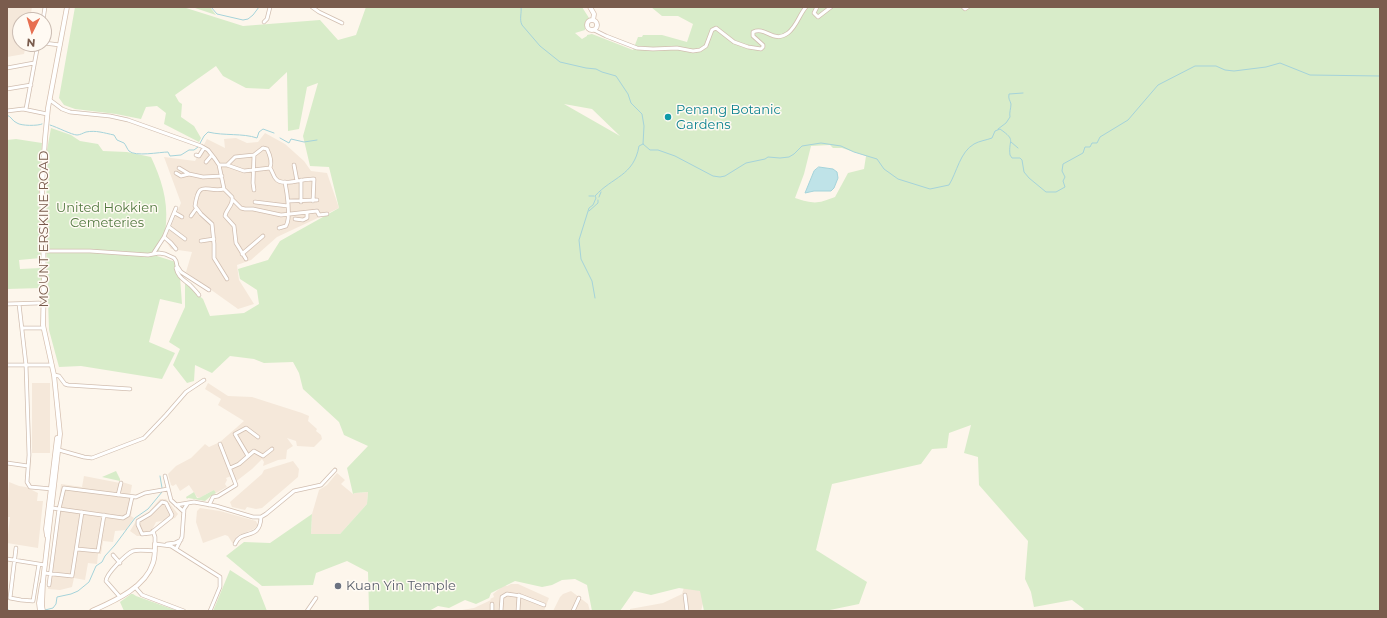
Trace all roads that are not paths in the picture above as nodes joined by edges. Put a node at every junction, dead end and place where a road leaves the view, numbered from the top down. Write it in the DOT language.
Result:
graph roads {
  1 [pos="67,7"];
  2 [pos="270,7"];
  3 [pos="312,7"];
  4 [pos="590,7"];
  5 [pos="806,7"];
  6 [pos="817,7"];
  7 [pos="831,7"];
  8 [pos="963,7"];
  9 [pos="968,7"];
  10 [pos="594,20"];
  11 [pos="264,22"];
  12 [pos="342,23"];
  13 [pos="594,30"];
  14 [pos="52,44"];
  15 [pos="59,45"];
  16 [pos="36,52"];
  17 [pos="34,63"];
  18 [pos="7,68"];
  19 [pos="31,85"];
  20 [pos="7,89"];
  21 [pos="50,100"];
  22 [pos="26,109"];
  23 [pos="7,111"];
  24 [pos="47,114"];
  25 [pos="202,147"];
  26 [pos="196,155"];
  27 [pos="212,155"];
  28 [pos="254,155"];
  29 [pos="206,162"];
  30 [pos="227,165"];
  31 [pos="294,165"];
  32 [pos="219,166"];
  33 [pos="179,168"];
  34 [pos="270,168"];
  35 [pos="253,171"];
  36 [pos="176,173"];
  37 [pos="189,174"];
  38 [pos="222,176"];
  39 [pos="301,180"];
  40 [pos="297,181"];
  41 [pos="285,182"];
  42 [pos="224,189"];
  43 [pos="254,190"];
  44 [pos="233,200"];
  45 [pos="318,200"];
  46 [pos="288,201"];
  47 [pos="313,201"];
  48 [pos="256,202"];
  49 [pos="301,202"];
  50 [pos="288,206"];
  51 [pos="176,208"];
  52 [pos="196,209"];
  53 [pos="307,212"];
  54 [pos="175,213"];
  55 [pos="288,214"];
  56 [pos="328,214"];
  57 [pos="203,215"];
  58 [pos="191,216"];
  59 [pos="182,218"];
  60 [pos="295,219"];
  61 [pos="200,220"];
  62 [pos="169,227"];
  63 [pos="279,228"];
  64 [pos="263,236"];
  65 [pos="164,237"];
  66 [pos="185,239"];
  67 [pos="214,239"];
  68 [pos="201,241"];
  69 [pos="176,249"];
  70 [pos="43,251"];
  71 [pos="242,254"];
  72 [pos="151,255"];
  73 [pos="246,259"];
  74 [pos="177,266"];
  75 [pos="227,279"];
  76 [pos="209,290"];
  77 [pos="199,295"];
  78 [pos="39,303"];
  79 [pos="7,304"];
  80 [pos="19,304"];
  81 [pos="22,328"];
  82 [pos="44,328"];
  83 [pos="7,365"];
  84 [pos="26,365"];
  85 [pos="52,365"];
  86 [pos="54,376"];
  87 [pos="204,380"];
  88 [pos="130,389"];
  89 [pos="59,427"];
  90 [pos="258,437"];
  91 [pos="57,441"];
  92 [pos="220,444"];
  93 [pos="272,449"];
  94 [pos="59,450"];
  95 [pos="248,456"];
  96 [pos="7,463"];
  97 [pos="28,466"];
  98 [pos="230,468"];
  99 [pos="53,470"];
  100 [pos="335,470"];
  101 [pos="165,476"];
  102 [pos="121,483"];
  103 [pos="53,489"];
  104 [pos="168,489"];
  105 [pos="118,495"];
  106 [pos="50,497"];
  107 [pos="132,497"];
  108 [pos="189,502"];
  109 [pos="209,505"];
  110 [pos="176,506"];
  111 [pos="52,508"];
  112 [pos="59,509"];
  113 [pos="82,512"];
  114 [pos="184,512"];
  115 [pos="104,515"];
  116 [pos="261,517"];
  117 [pos="47,522"];
  118 [pos="153,531"];
  119 [pos="48,539"];
  120 [pos="181,540"];
  121 [pos="155,544"];
  122 [pos="235,544"];
  123 [pos="164,545"];
  124 [pos="16,548"];
  125 [pos="76,549"];
  126 [pos="176,549"];
  127 [pos="155,551"];
  128 [pos="112,555"];
  129 [pos="7,559"];
  130 [pos="14,560"];
  131 [pos="120,563"];
  132 [pos="39,564"];
  133 [pos="45,565"];
  134 [pos="44,573"];
  135 [pos="51,574"];
  136 [pos="7,576"];
  137 [pos="12,577"];
  138 [pos="49,585"];
  139 [pos="135,587"];
  140 [pos="685,595"];
  141 [pos="518,596"];
  142 [pos="120,597"];
  143 [pos="316,598"];
  144 [pos="579,598"];
  145 [pos="492,604"];
  146 [pos="544,604"];
  147 [pos="41,610"];
  148 [pos="92,611"];
  149 [pos="184,611"];
  150 [pos="210,611"];
  151 [pos="307,611"];
  152 [pos="492,611"];
  153 [pos="501,611"];
  154 [pos="518,611"];
  155 [pos="573,611"];
  156 [pos="687,611"];
  1 -- 15 [label="main road, MOUNT ERSKINE ROAD"];
  2 -- 11 [label="street"];
  3 -- 12 [label="street"];
  4 -- 10 [label="main road"];
  5 -- 13 [label="street"];
  6 -- 7 [label="street"];
  8 -- 9 [label="street"];
  10 -- 13 [label="main road"];
  10 -- 13 [label="main road"];
  14 -- 15 [label="street"];
  15 -- 21 [label="main road, MOUNT ERSKINE ROAD"];
  16 -- 17 [label="street"];
  17 -- 18 [label="street"];
  17 -- 19 [label="street"];
  19 -- 20 [label="street"];
  19 -- 22 [label="street"];
  21 -- 24 [label="main road, MOUNT ERSKINE ROAD"];
  21 -- 25 [label="street"];
  22 -- 23 [label="street"];
  22 -- 24 [label="street"];
  24 -- 70 [label="main road, MOUNT ERSKINE ROAD"];
  25 -- 26 [label="street"];
  25 -- 27 [label="street"];
  27 -- 29 [label="street"];
  27 -- 32 [label="street"];
  28 -- 30 [label="street"];
  28 -- 34 [label="street"];
  28 -- 35 [label="street"];
  30 -- 32 [label="street"];
  30 -- 35 [label="street"];
  31 -- 40 [label="street"];
  32 -- 38 [label="street"];
  33 -- 37 [label="street"];
  34 -- 35 [label="street"];
  34 -- 41 [label="street"];
  35 -- 43 [label="street"];
  36 -- 37 [label="street"];
  37 -- 38 [label="street"];
  38 -- 42 [label="street"];
  39 -- 40 [label="street"];
  39 -- 47 [label="street"];
  39 -- 49 [label="street"];
  40 -- 41 [label="street"];
  41 -- 46 [label="street"];
  42 -- 44 [label="street"];
  42 -- 52 [label="street"];
  44 -- 55 [label="street"];
  44 -- 71 [label="street"];
  45 -- 47 [label="street"];
  46 -- 49 [label="street"];
  46 -- 50 [label="street"];
  47 -- 49 [label="street"];
  48 -- 50 [label="street"];
  50 -- 55 [label="street"];
  51 -- 54 [label="street"];
  52 -- 57 [label="street"];
  52 -- 58 [label="street"];
  53 -- 55 [label="street"];
  53 -- 56 [label="street"];
  53 -- 60 [label="street"];
  54 -- 59 [label="street"];
  54 -- 62 [label="street"];
  55 -- 63 [label="street"];
  57 -- 61 [label="street"];
  57 -- 67 [label="street"];
  62 -- 65 [label="street"];
  62 -- 66 [label="street"];
  64 -- 71 [label="street"];
  65 -- 69 [label="street"];
  65 -- 72 [label="street"];
  67 -- 68 [label="street"];
  67 -- 75 [label="street"];
  70 -- 72 [label="street"];
  70 -- 82 [label="main road, MOUNT ERSKINE ROAD"];
  71 -- 73 [label="street"];
  72 -- 74 [label="street"];
  74 -- 76 [label="street"];
  74 -- 77 [label="street"];
  78 -- 80 [label="street"];
  79 -- 80 [label="street"];
  80 -- 81 [label="street"];
  81 -- 82 [label="street"];
  81 -- 84 [label="street"];
  82 -- 85 [label="main road, MOUNT ERSKINE ROAD"];
  83 -- 84 [label="street"];
  84 -- 85 [label="street"];
  84 -- 97 [label="street"];
  85 -- 86 [label="main road, MOUNT ERSKINE ROAD"];
  86 -- 88 [label="street"];
  86 -- 89 [label="main road, MOUNT ERSKINE ROAD"];
  87 -- 94 [label="street"];
  89 -- 91 [label="main road, MOUNT ERSKINE ROAD"];
  89 -- 94 [label="main road, MOUNT ERSKINE ROAD"];
  90 -- 95 [label="street"];
  91 -- 94 [label="main road"];
  91 -- 99 [label="main road, MOUNT ERSKINE ROAD"];
  92 -- 98 [label="street"];
  93 -- 95 [label="street"];
  94 -- 99 [label="main road"];
  94 -- 103 [label="main road, MOUNT ERSKINE ROAD"];
  95 -- 98 [label="street"];
  96 -- 97 [label="street"];
  97 -- 103 [label="street"];
  98 -- 109 [label="street"];
  99 -- 103 [label="main road, MOUNT ERSKINE ROAD"];
  100 -- 116 [label="street"];
  101 -- 104 [label="street"];
  102 -- 105 [label="street"];
  103 -- 106 [label="main road, MOUNT ERSKINE ROAD"];
  103 -- 111 [label="main road, MOUNT ERSKINE ROAD"];
  104 -- 107 [label="street"];
  104 -- 110 [label="street"];
  105 -- 107 [label="street"];
  105 -- 112 [label="street"];
  106 -- 111 [label="main road"];
  106 -- 117 [label="main road, MOUNT ERSKINE ROAD"];
  107 -- 115 [label="street"];
  108 -- 109 [label="street"];
  108 -- 110 [label="street"];
  108 -- 114 [label="street"];
  109 -- 116 [label="street"];
  110 -- 114 [label="street"];
  111 -- 112 [label="street"];
  111 -- 117 [label="main road"];
  111 -- 119 [label="main road, MOUNT ERSKINE ROAD"];
  112 -- 113 [label="street"];
  112 -- 135 [label="street"];
  113 -- 115 [label="street"];
  113 -- 125 [label="street"];
  114 -- 120 [label="street"];
  115 -- 125 [label="street"];
  116 -- 122 [label="street"];
  117 -- 119 [label="main road, MOUNT ERSKINE ROAD"];
  118 -- 118 [label="street"];
  118 -- 121 [label="street"];
  119 -- 133 [label="main road, MOUNT ERSKINE ROAD"];
  120 -- 123 [label="street"];
  120 -- 126 [label="street"];
  121 -- 123 [label="street"];
  121 -- 127 [label="main road"];
  123 -- 126 [label="street"];
  124 -- 130 [label="street"];
  125 -- 135 [label="street"];
  126 -- 150 [label="street"];
  127 -- 131 [label="street"];
  127 -- 139 [label="main road"];
  128 -- 131 [label="street"];
  129 -- 130 [label="street"];
  130 -- 132 [label="street"];
  130 -- 137 [label="street"];
  131 -- 142 [label="street"];
  132 -- 133 [label="street"];
  132 -- 137 [label="street"];
  133 -- 134 [label="main road, MOUNT ERSKINE ROAD"];
  134 -- 135 [label="street"];
  134 -- 147 [label="main road, MOUNT ERSKINE ROAD"];
  135 -- 138 [label="street"];
  136 -- 137 [label="street"];
  139 -- 142 [label="main road"];
  139 -- 149 [label="street"];
  140 -- 156 [label="street"];
  141 -- 146 [label="street"];
  141 -- 153 [label="street"];
  141 -- 154 [label="street"];
  142 -- 148 [label="main road"];
  143 -- 151 [label="street"];
  144 -- 155 [label="street"];
  145 -- 152 [label="street"];
}
